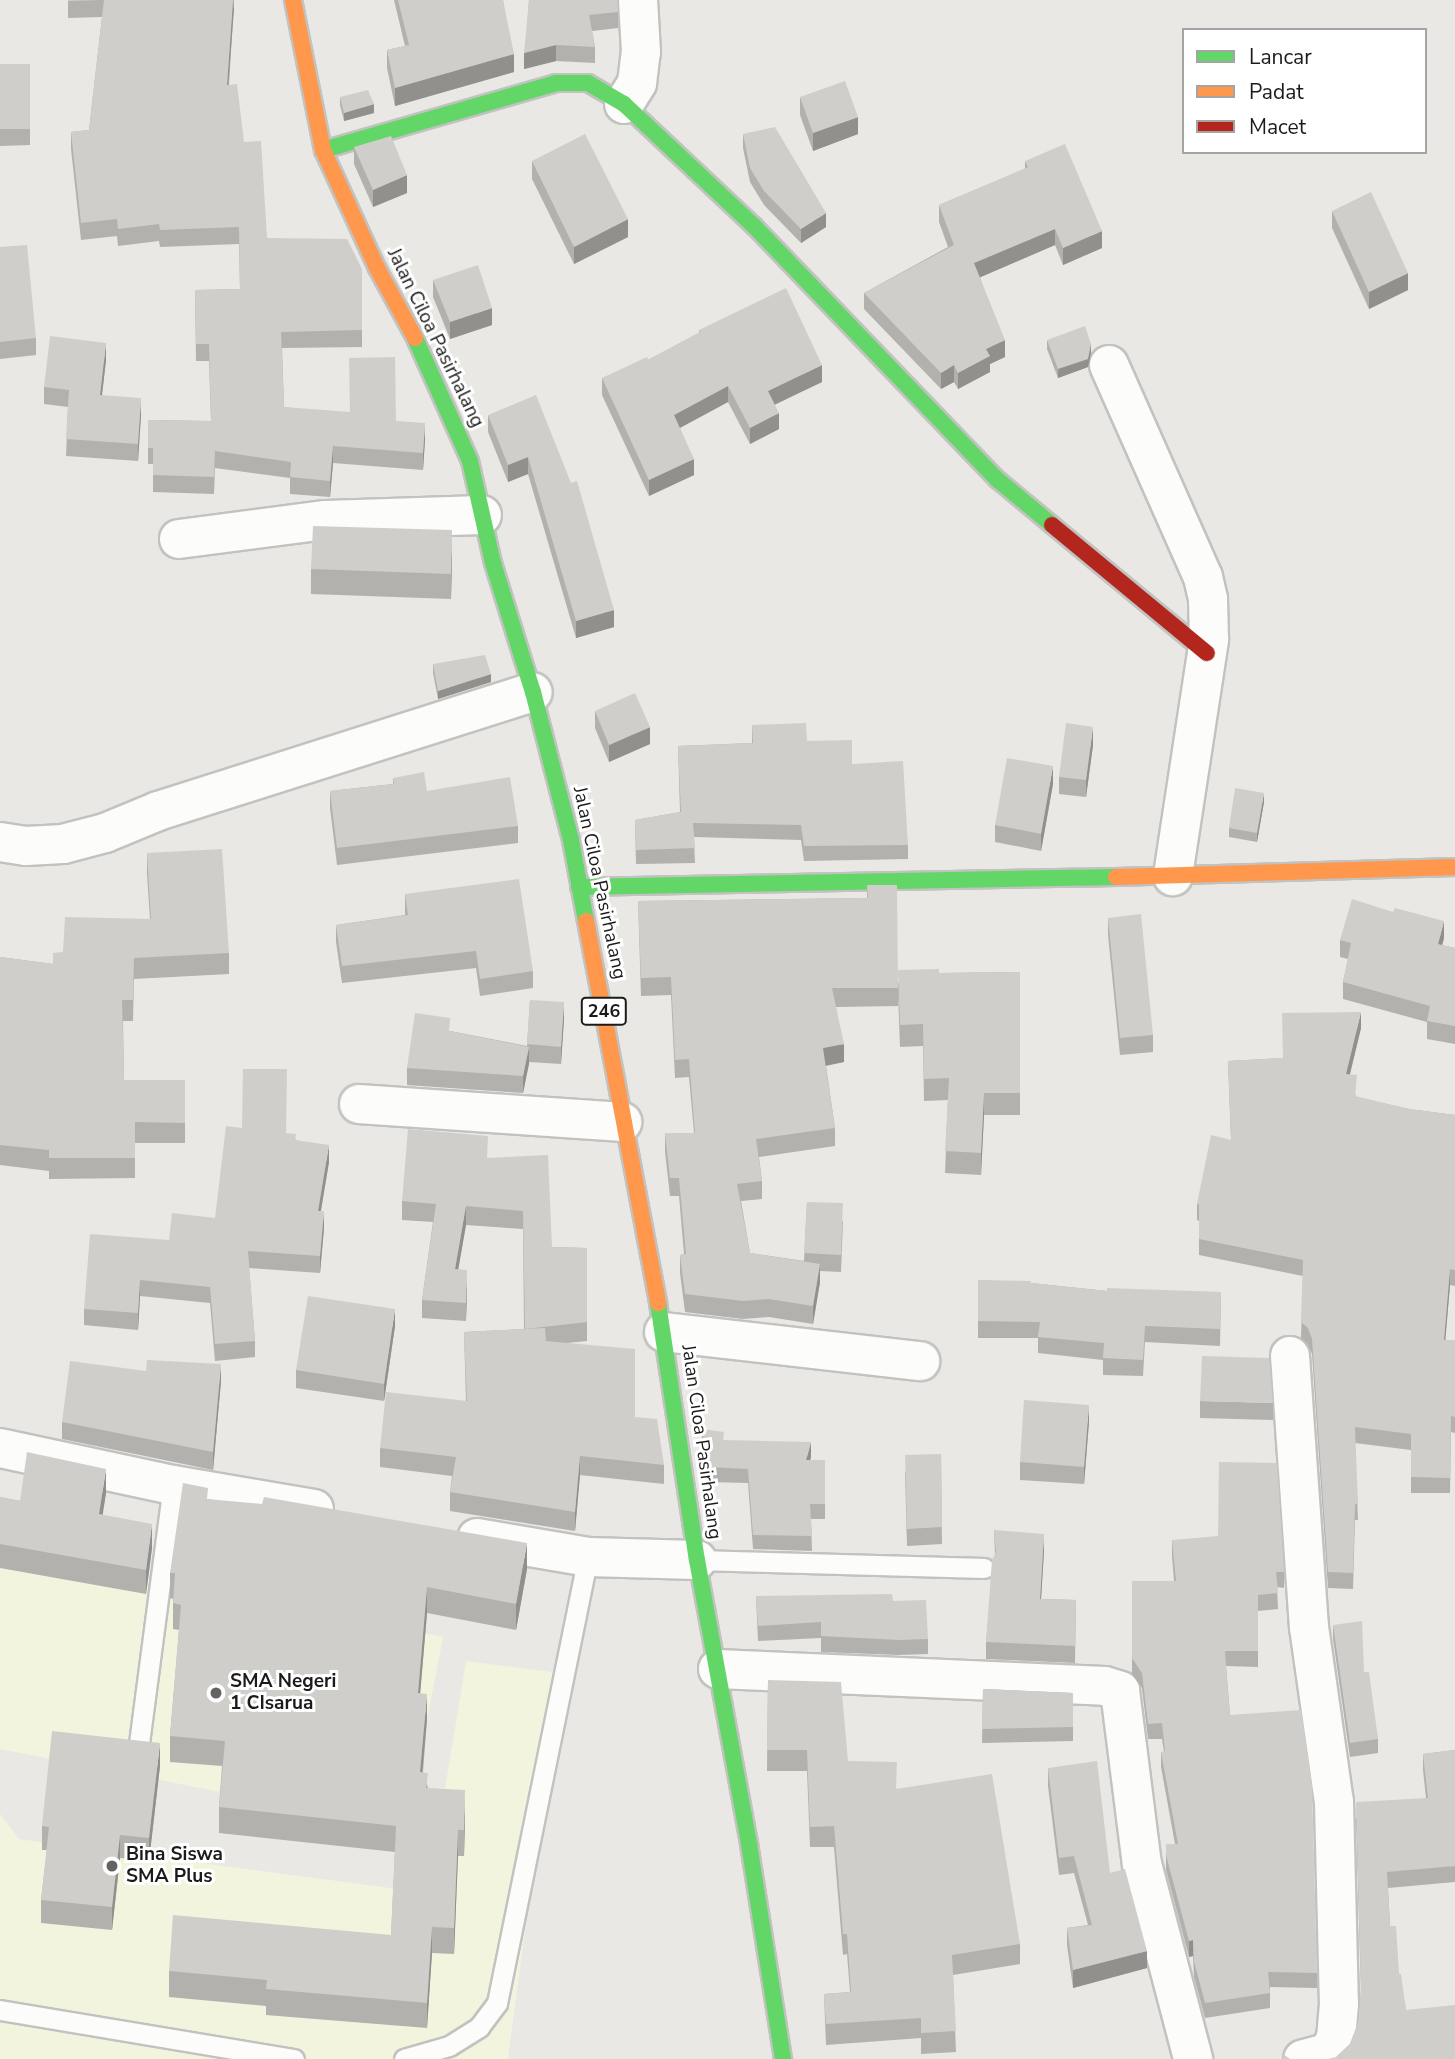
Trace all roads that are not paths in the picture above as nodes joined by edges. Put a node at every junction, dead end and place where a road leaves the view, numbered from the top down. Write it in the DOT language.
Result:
graph roads {
  1 [pos="293,0"];
  2 [pos="638,0"];
  3 [pos="624,104"];
  4 [pos="323,150"];
  5 [pos="1110,365"];
  6 [pos="482,515"];
  7 [pos="179,539"];
  8 [pos="1207,653"];
  9 [pos="533,692"];
  10 [pos="0,842"];
  11 [pos="1455,867"];
  12 [pos="1173,876"];
  13 [pos="579,887"];
  14 [pos="359,1104"];
  15 [pos="622,1122"];
  16 [pos="664,1332"];
  17 [pos="1290,1356"];
  18 [pos="920,1361"];
  19 [pos="0,1448"];
  20 [pos="173,1485"];
  21 [pos="347,1515"];
  22 [pos="441,1532"];
  23 [pos="589,1557"];
  24 [pos="697,1560"];
  25 [pos="984,1568"];
  26 [pos="718,1670"];
  27 [pos="139,1743"];
  28 [pos="0,2010"];
  29 [pos="294,2059"];
  30 [pos="404,2059"];
  31 [pos="783,2059"];
  32 [pos="1193,2059"];
  33 [pos="1303,2059"];
  1 -- 4 [label="main road, Jalan Ciloa Pasirhalang / 246"];
  2 -- 3 [label="street"];
  3 -- 4 [label="main road"];
  3 -- 8 [label="main road"];
  4 -- 6 [label="main road, Jalan Ciloa Pasirhalang / 246"];
  5 -- 8 [label="street"];
  6 -- 7 [label="street"];
  6 -- 9 [label="main road, Jalan Ciloa Pasirhalang / 246"];
  8 -- 12 [label="street"];
  9 -- 10 [label="street"];
  9 -- 13 [label="main road, Jalan Ciloa Pasirhalang / 246"];
  11 -- 12 [label="main road"];
  12 -- 13 [label="main road"];
  13 -- 15 [label="main road, Jalan Ciloa Pasirhalang / 246"];
  14 -- 15 [label="street"];
  15 -- 16 [label="main road, Jalan Ciloa Pasirhalang / 246"];
  16 -- 18 [label="street"];
  16 -- 24 [label="main road, Jalan Ciloa Pasirhalang / 246"];
  17 -- 33 [label="street"];
  19 -- 20 [label="street"];
  20 -- 21 [label="street"];
  20 -- 27 [label="lane"];
  22 -- 23 [label="street"];
  23 -- 24 [label="street"];
  23 -- 30 [label="lane"];
  24 -- 25 [label="lane"];
  24 -- 26 [label="main road, Jalan Ciloa Pasirhalang / 246"];
  26 -- 31 [label="main road, Jalan Ciloa Pasirhalang / 246"];
  26 -- 32 [label="street"];
  28 -- 29 [label="lane"];
}
